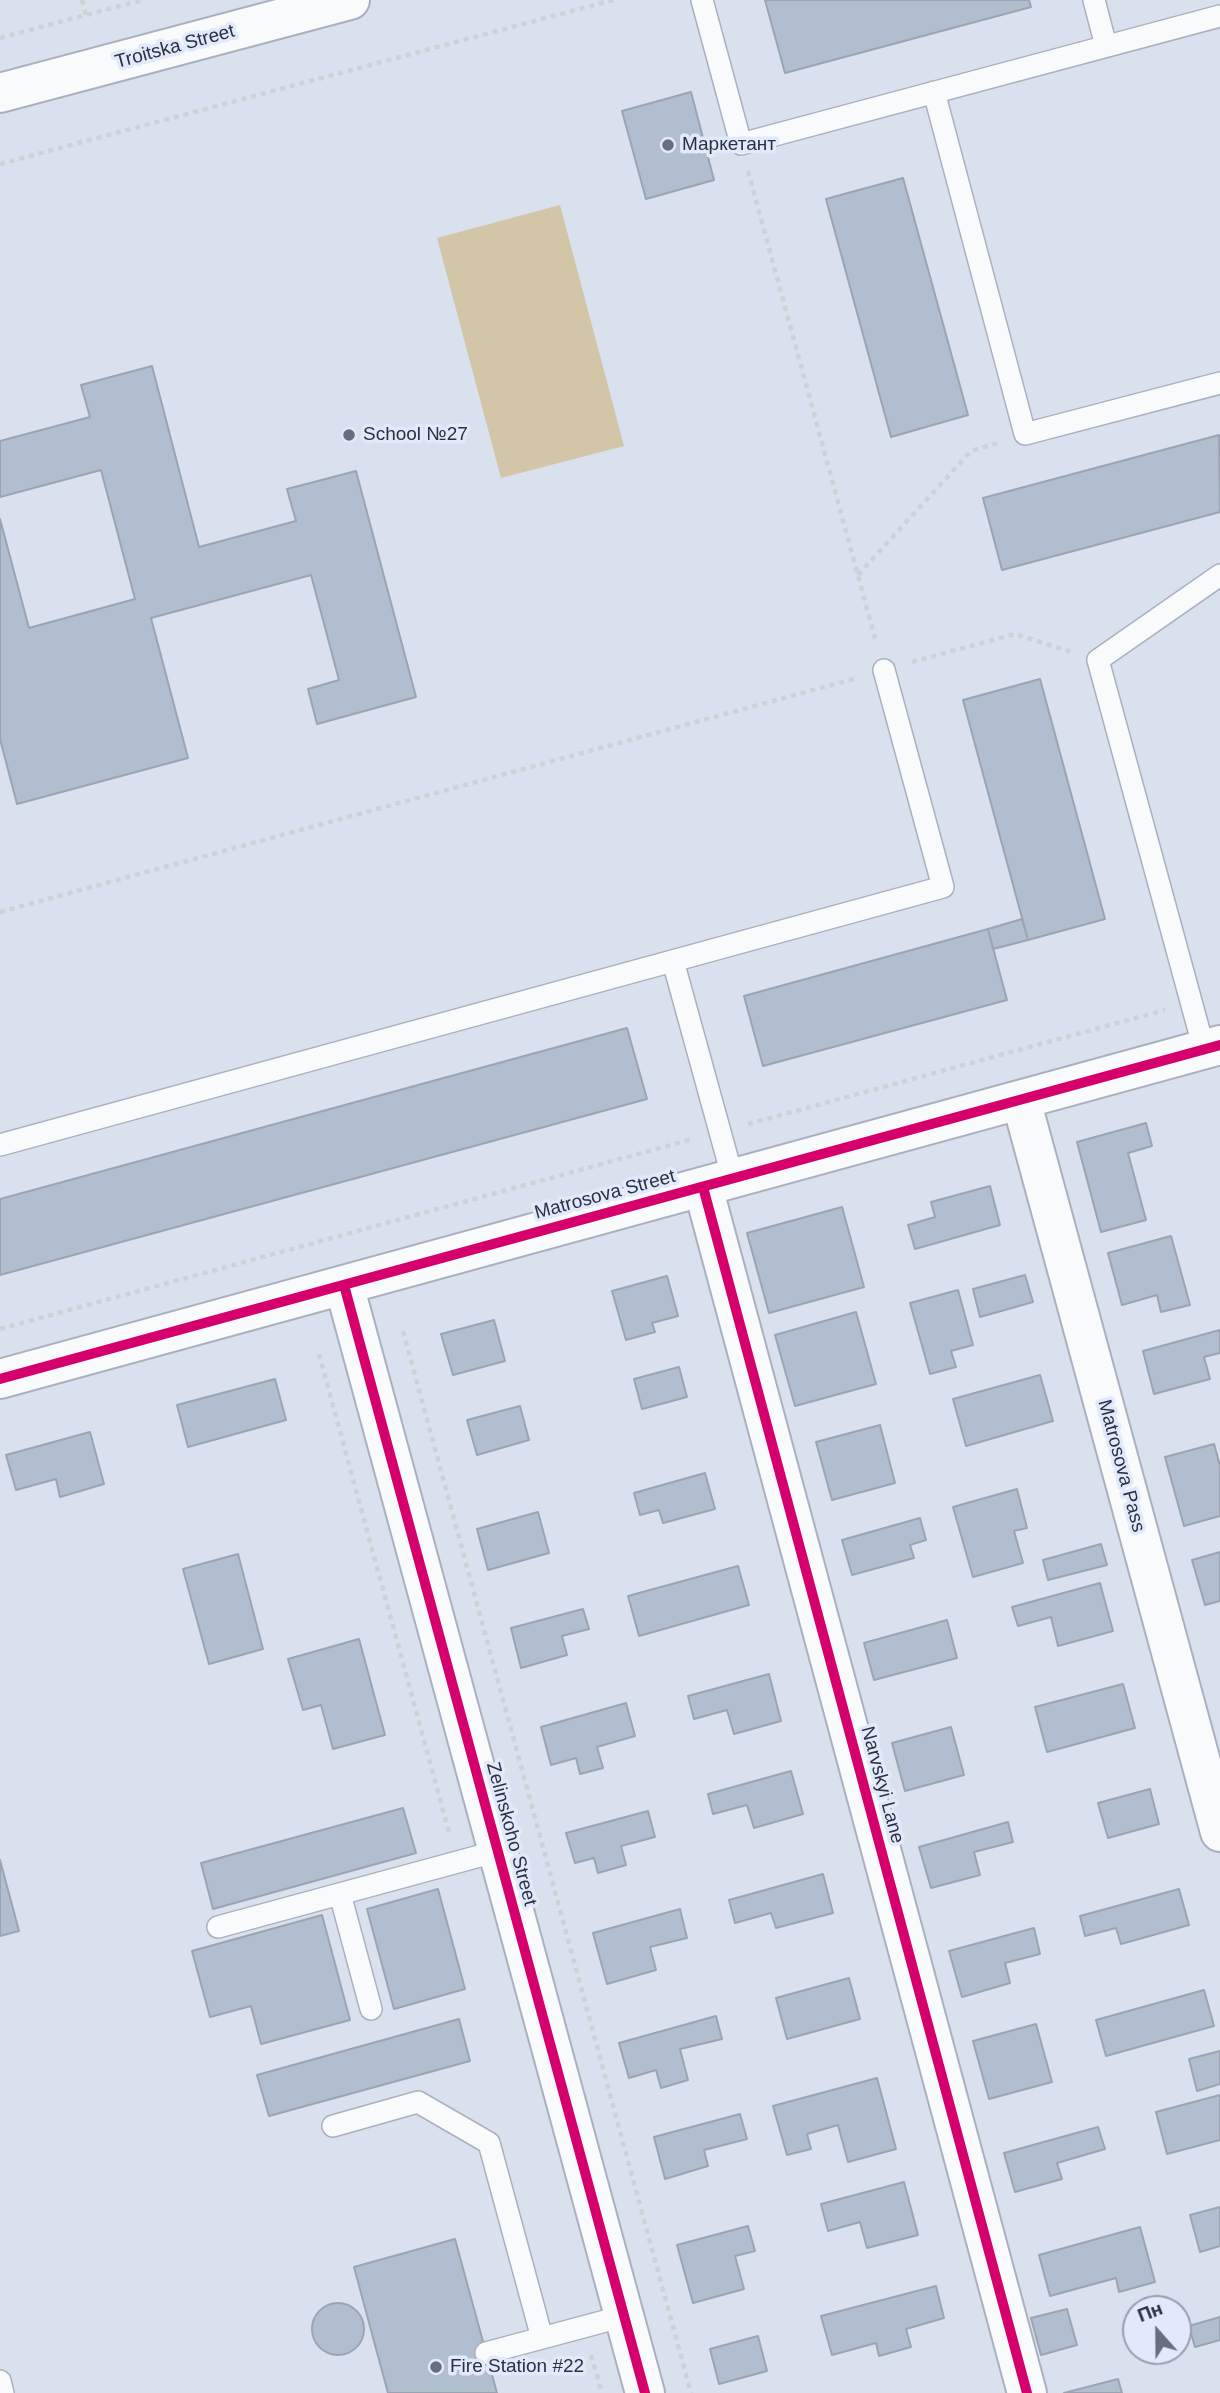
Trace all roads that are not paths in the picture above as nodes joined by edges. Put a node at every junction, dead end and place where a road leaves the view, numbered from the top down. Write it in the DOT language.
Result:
graph roads {
  1 [pos="350,0"];
  2 [pos="702,0"];
  3 [pos="1094,0"];
  4 [pos="1220,16"];
  5 [pos="1106,46"];
  6 [pos="934,92"];
  7 [pos="0,93"];
  8 [pos="1220,383"];
  9 [pos="1220,575"];
  10 [pos="884,670"];
  11 [pos="673,961"];
  12 [pos="1212,1047"];
  13 [pos="1021,1100"];
  14 [pos="0,1145"];
  15 [pos="718,1183"];
  16 [pos="344,1285"];
  17 [pos="0,1379"];
  18 [pos="1220,1832"];
  19 [pos="498,1851"];
  20 [pos="340,1894"];
  21 [pos="218,1927"];
  22 [pos="371,2009"];
  23 [pos="333,2126"];
  24 [pos="624,2316"];
  25 [pos="542,2338"];
  26 [pos="486,2353"];
  27 [pos="0,2381"];
  28 [pos="3,2393"];
  29 [pos="645,2393"];
  30 [pos="1027,2393"];
  1 -- 7 [label="street, Troitska Street"];
  2 -- 6 [label="lane"];
  3 -- 5 [label="lane"];
  4 -- 5 [label="lane"];
  5 -- 6 [label="lane"];
  6 -- 8 [label="lane"];
  9 -- 12 [label="lane"];
  10 -- 11 [label="lane"];
  11 -- 14 [label="lane"];
  11 -- 15 [label="lane"];
  12 -- 13 [label="street, Matrosova Street"];
  13 -- 15 [label="street, Matrosova Street"];
  13 -- 18 [label="street, Matrosova Pass"];
  15 -- 16 [label="street, Matrosova Street"];
  15 -- 30 [label="street, Narvskyi Lane"];
  16 -- 17 [label="street, Matrosova Street"];
  16 -- 19 [label="street, Zelinskoho Street"];
  19 -- 20 [label="lane"];
  19 -- 24 [label="street, Zelinskoho Street"];
  20 -- 21 [label="lane"];
  20 -- 22 [label="lane"];
  23 -- 25 [label="lane"];
  24 -- 25 [label="lane"];
  24 -- 29 [label="street, Zelinskoho Street"];
  25 -- 26 [label="lane"];
  27 -- 28 [label="lane"];
}
